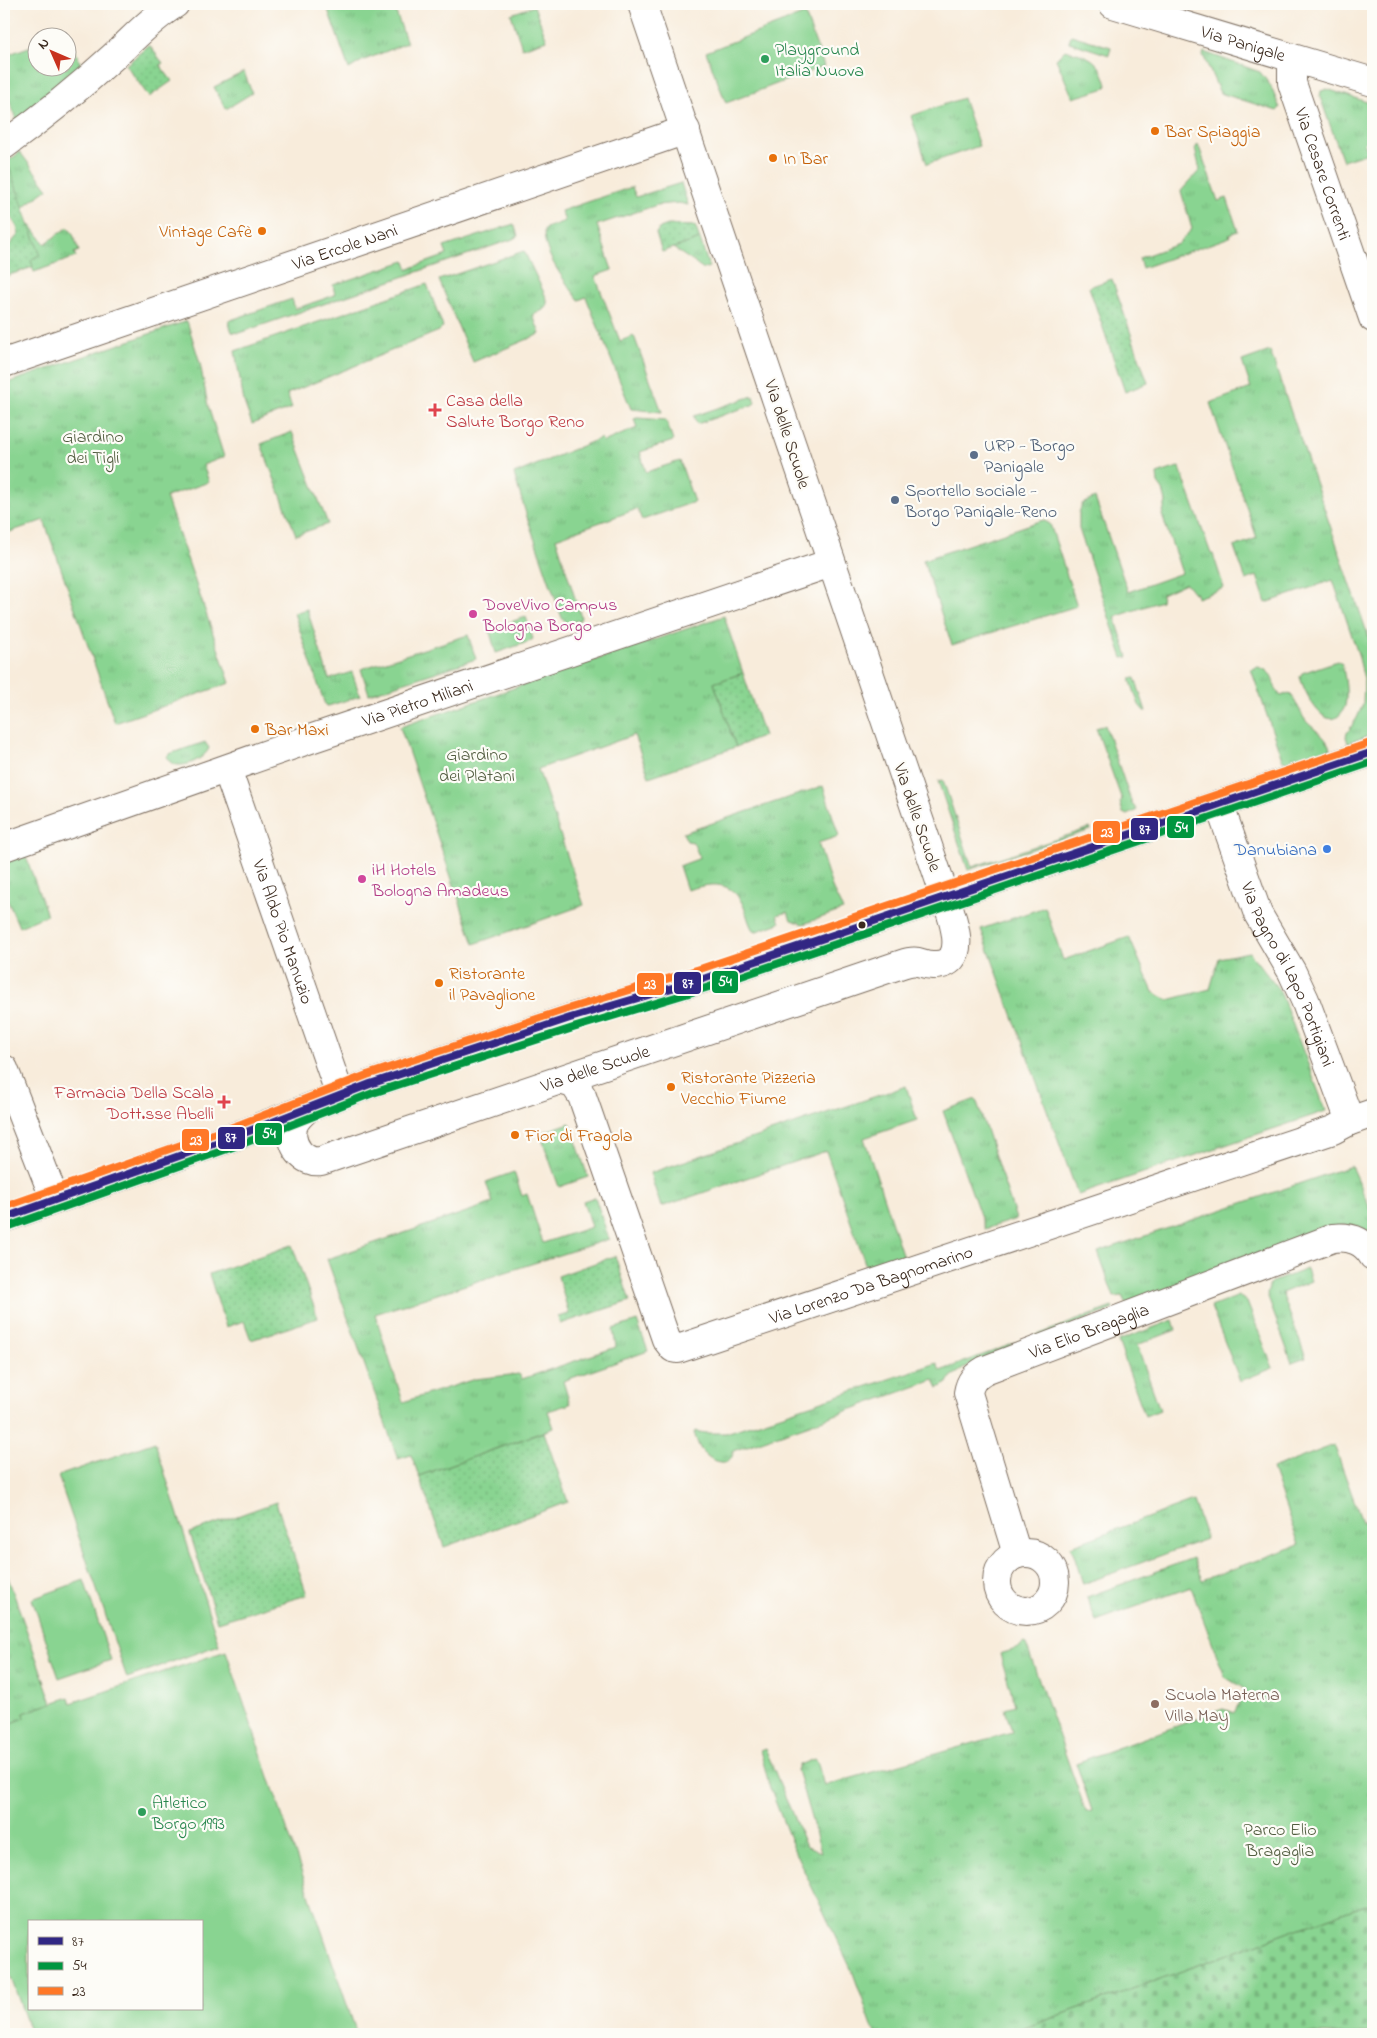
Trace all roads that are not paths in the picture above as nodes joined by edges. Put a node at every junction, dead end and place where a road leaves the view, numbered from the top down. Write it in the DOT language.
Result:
graph roads {
  1 [pos="175,4"];
  2 [pos="642,4"];
  3 [pos="1113,4"];
  4 [pos="1292,58"];
  5 [pos="1373,82"];
  6 [pos="686,130"];
  7 [pos="4,146"];
  8 [pos="1373,318"];
  9 [pos="4,363"];
  10 [pos="831,564"];
  11 [pos="1373,752"];
  12 [pos="227,768"];
  13 [pos="1220,804"];
  14 [pos="4,846"];
  15 [pos="945,896"];
  16 [pos="4,1070"];
  17 [pos="560,1080"];
  18 [pos="340,1095"];
  19 [pos="307,1109"];
  20 [pos="1362,1117"];
  21 [pos="55,1200"];
  22 [pos="4,1218"];
  23 [pos="1373,1256"];
  24 [pos="1017,1554"];
  1 -- 7 [label="street"];
  2 -- 6 [label="street, Via delle Scuole"];
  3 -- 4 [label="street, Via Panigale"];
  4 -- 5 [label="street, Via Panigale"];
  4 -- 8 [label="street, Via Cesare Correnti"];
  6 -- 9 [label="street, Via Ercole Nani"];
  6 -- 10 [label="street, Via delle Scuole"];
  10 -- 12 [label="street, Via Pietro Miliani"];
  10 -- 15 [label="street, Via delle Scuole"];
  11 -- 13 [label="street"];
  12 -- 14 [label="street, Via Pietro Miliani"];
  12 -- 18 [label="street, Via Aldo Pio Manuzio"];
  13 -- 15 [label="street"];
  13 -- 20 [label="street, Via Pagno di Lapo Portigiani"];
  15 -- 17 [label="street, Via delle Scuole"];
  15 -- 18 [label="street"];
  16 -- 21 [label="street"];
  17 -- 19 [label="street, Via delle Scuole"];
  17 -- 20 [label="street, Via Lorenzo Da Bagnomarino"];
  18 -- 19 [label="street"];
  19 -- 21 [label="street"];
  21 -- 22 [label="street"];
  23 -- 24 [label="street, Via Elio Bragaglia"];
}
